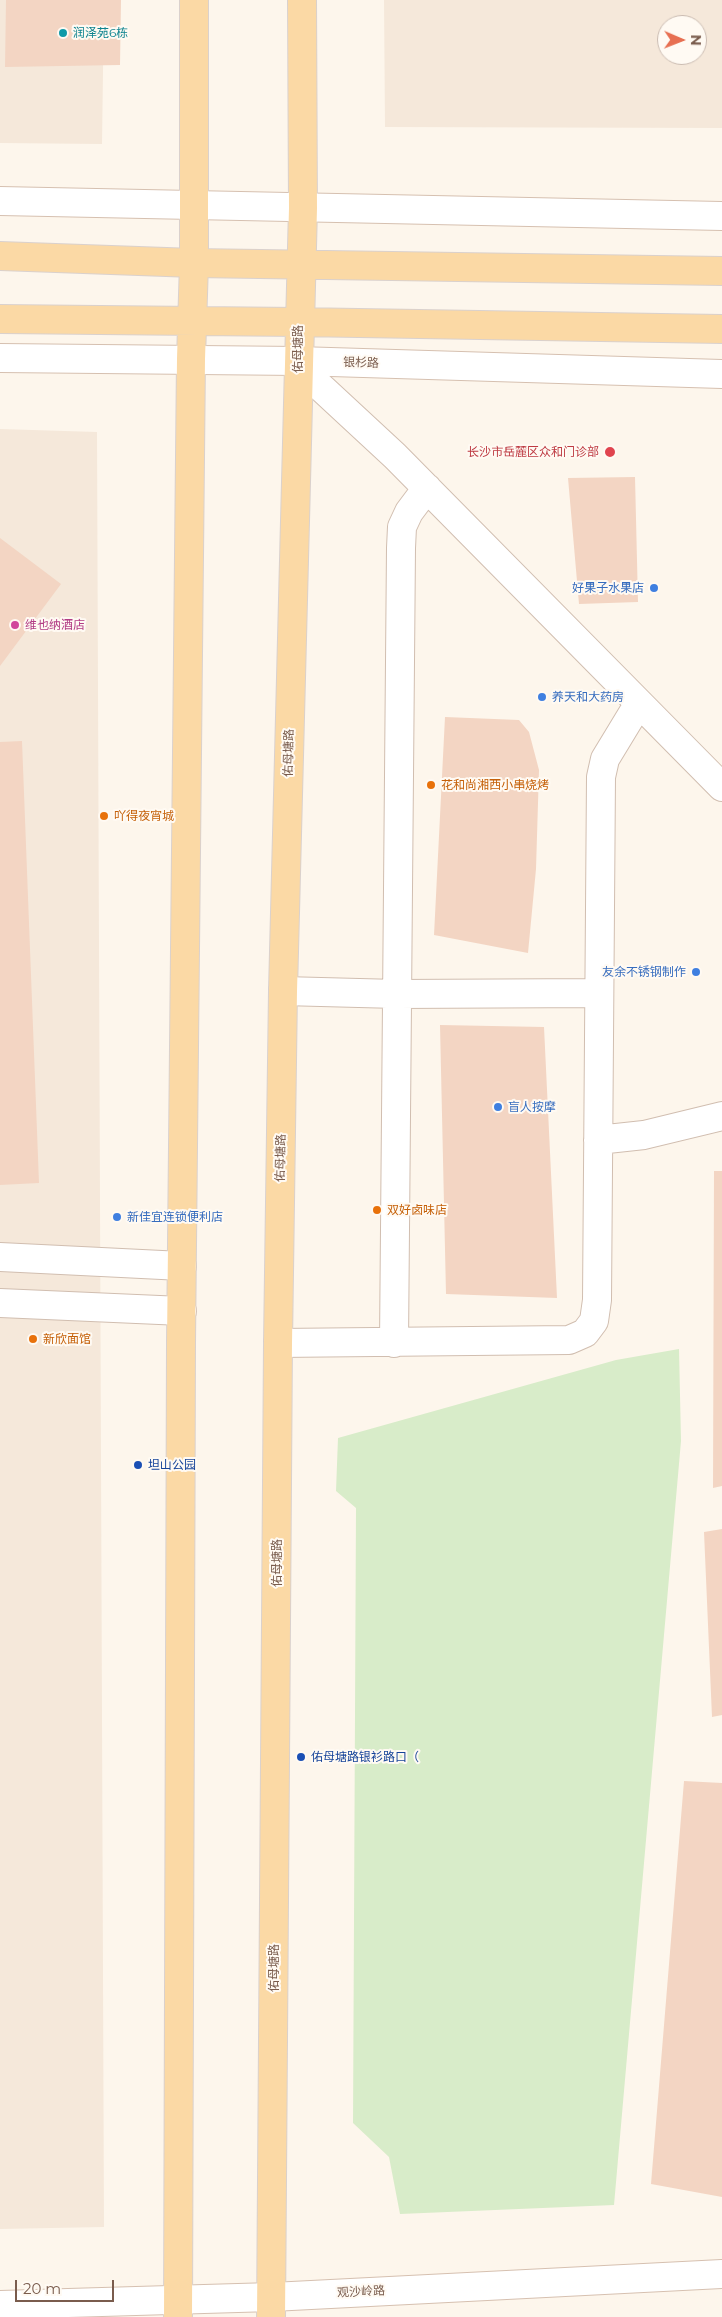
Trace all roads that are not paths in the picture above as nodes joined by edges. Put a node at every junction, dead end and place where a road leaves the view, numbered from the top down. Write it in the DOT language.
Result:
graph roads {
  1 [pos="194,0"];
  2 [pos="302,0"];
  3 [pos="0,201"];
  4 [pos="194,206"];
  5 [pos="302,208"];
  6 [pos="722,216"];
  7 [pos="0,256"];
  8 [pos="194,263"];
  9 [pos="301,264"];
  10 [pos="722,271"];
  11 [pos="0,319"];
  12 [pos="193,322"];
  13 [pos="298,322"];
  14 [pos="722,329"];
  15 [pos="0,358"];
  16 [pos="191,359"];
  17 [pos="298,364"];
  18 [pos="722,374"];
  19 [pos="427,488"];
  20 [pos="639,703"];
  21 [pos="722,787"];
  22 [pos="283,991"];
  23 [pos="598,993"];
  24 [pos="397,994"];
  25 [pos="722,1116"];
  26 [pos="598,1140"];
  27 [pos="0,1257"];
  28 [pos="182,1266"];
  29 [pos="0,1303"];
  30 [pos="182,1311"];
  31 [pos="278,1343"];
  32 [pos="394,1343"];
  33 [pos="722,2274"];
  34 [pos="0,2305"];
  35 [pos="271,2307"];
  36 [pos="178,2308"];
  1 -- 4 [label="main road"];
  2 -- 5 [label="main road, 佑母塘路"];
  3 -- 4 [label="street"];
  4 -- 5 [label="street"];
  4 -- 8 [label="main road"];
  5 -- 6 [label="street"];
  5 -- 9 [label="main road, 佑母塘路"];
  7 -- 8 [label="main road"];
  8 -- 9 [label="main road"];
  8 -- 12 [label="main road"];
  9 -- 10 [label="main road"];
  9 -- 13 [label="main road, 佑母塘路"];
  11 -- 12 [label="main road"];
  12 -- 13 [label="main road"];
  12 -- 16 [label="main road"];
  13 -- 14 [label="main road"];
  13 -- 17 [label="main road, 佑母塘路"];
  15 -- 16 [label="street, 银杉路"];
  16 -- 17 [label="street, 银杉路"];
  16 -- 28 [label="main road"];
  17 -- 18 [label="street, 银杉路"];
  17 -- 19 [label="street"];
  17 -- 22 [label="main road, 佑母塘路"];
  19 -- 20 [label="street"];
  19 -- 24 [label="street"];
  20 -- 21 [label="street"];
  20 -- 23 [label="street"];
  22 -- 24 [label="street"];
  22 -- 31 [label="main road, 佑母塘路"];
  23 -- 24 [label="street"];
  23 -- 26 [label="street"];
  24 -- 32 [label="street"];
  25 -- 26 [label="street"];
  26 -- 32 [label="street"];
  27 -- 28 [label="street"];
  28 -- 30 [label="main road"];
  29 -- 30 [label="street"];
  30 -- 36 [label="main road"];
  31 -- 32 [label="street"];
  31 -- 35 [label="main road, 佑母塘路"];
  33 -- 35 [label="street, 观沙岭路"];
  34 -- 36 [label="street, 观沙岭路"];
  35 -- 36 [label="street, 观沙岭路"];
}
